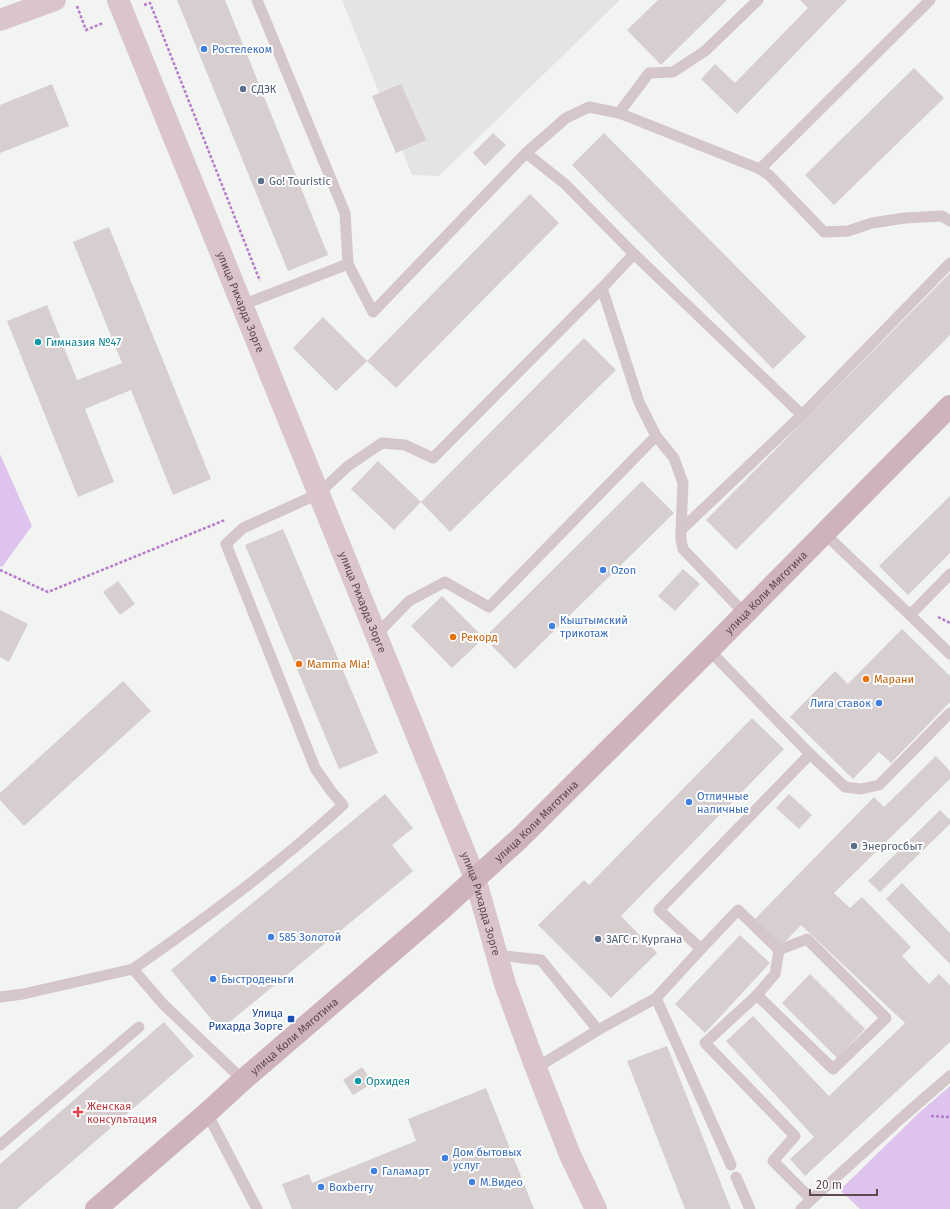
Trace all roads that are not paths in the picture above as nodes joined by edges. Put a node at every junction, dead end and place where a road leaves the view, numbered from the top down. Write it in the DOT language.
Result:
graph roads {
  1 [pos="55,0"];
  2 [pos="118,0"];
  3 [pos="258,0"];
  4 [pos="758,0"];
  5 [pos="930,0"];
  6 [pos="0,20"];
  7 [pos="619,112"];
  8 [pos="526,153"];
  9 [pos="760,169"];
  10 [pos="950,221"];
  11 [pos="634,254"];
  12 [pos="950,263"];
  13 [pos="348,264"];
  14 [pos="602,288"];
  15 [pos="242,305"];
  16 [pos="950,406"];
  17 [pos="802,415"];
  18 [pos="656,436"];
  19 [pos="318,494"];
  20 [pos="681,530"];
  21 [pos="824,533"];
  22 [pos="950,574"];
  23 [pos="745,614"];
  24 [pos="910,615"];
  25 [pos="376,635"];
  26 [pos="709,650"];
  27 [pos="950,654"];
  28 [pos="950,713"];
  29 [pos="810,754"];
  30 [pos="475,878"];
  31 [pos="701,949"];
  32 [pos="779,950"];
  33 [pos="497,955"];
  34 [pos="133,969"];
  35 [pos="757,995"];
  36 [pos="0,997"];
  37 [pos="656,998"];
  38 [pos="139,1027"];
  39 [pos="598,1030"];
  40 [pos="536,1068"];
  41 [pos="950,1076"];
  42 [pos="243,1080"];
  43 [pos="207,1113"];
  44 [pos="0,1145"];
  45 [pos="730,1165"];
  46 [pos="736,1177"];
  47 [pos="811,1199"];
  48 [pos="96,1209"];
  49 [pos="257,1209"];
  50 [pos="596,1209"];
  51 [pos="750,1209"];
  52 [pos="802,1209"];
  1 -- 6 [label="main road"];
  2 -- 15 [label="main road, улица Рихарда Зорге"];
  3 -- 13 [label="lane"];
  4 -- 7 [label="lane"];
  5 -- 9 [label="lane"];
  7 -- 8 [label="lane"];
  7 -- 9 [label="lane"];
  8 -- 11 [label="lane"];
  8 -- 13 [label="lane"];
  9 -- 10 [label="lane"];
  11 -- 14 [label="lane"];
  11 -- 17 [label="lane"];
  12 -- 17 [label="lane"];
  13 -- 15 [label="lane"];
  14 -- 18 [label="lane"];
  14 -- 19 [label="lane"];
  15 -- 19 [label="main road, улица Рихарда Зорге"];
  16 -- 21 [label="main road, улица Коли Мяготина"];
  17 -- 20 [label="lane"];
  18 -- 20 [label="lane"];
  18 -- 25 [label="lane"];
  19 -- 25 [label="main road, улица Рихарда Зорге"];
  19 -- 34 [label="lane"];
  20 -- 23 [label="lane"];
  21 -- 23 [label="main road, улица Коли Мяготина"];
  21 -- 24 [label="lane"];
  22 -- 24 [label="lane"];
  23 -- 26 [label="main road, улица Коли Мяготина"];
  24 -- 27 [label="lane"];
  25 -- 30 [label="main road, улица Рихарда Зорге"];
  26 -- 29 [label="lane"];
  26 -- 30 [label="main road, улица Коли Мяготина"];
  28 -- 29 [label="lane"];
  29 -- 31 [label="lane"];
  30 -- 33 [label="main road, улица Рихарда Зорге"];
  30 -- 42 [label="main road, улица Коли Мяготина"];
  31 -- 32 [label="lane"];
  31 -- 37 [label="lane"];
  32 -- 35 [label="lane"];
  32 -- 35 [label="lane"];
  33 -- 39 [label="lane"];
  33 -- 40 [label="main road, улица Рихарда Зорге"];
  34 -- 36 [label="lane"];
  34 -- 42 [label="lane"];
  35 -- 47 [label="lane"];
  37 -- 39 [label="lane"];
  37 -- 45 [label="lane"];
  38 -- 44 [label="lane"];
  39 -- 40 [label="lane"];
  40 -- 50 [label="main road, улица Рихарда Зорге"];
  41 -- 47 [label="lane"];
  42 -- 43 [label="main road, улица Коли Мяготина"];
  43 -- 48 [label="main road, улица Коли Мяготина"];
  43 -- 49 [label="lane"];
  46 -- 51 [label="lane"];
  47 -- 52 [label="lane"];
}
